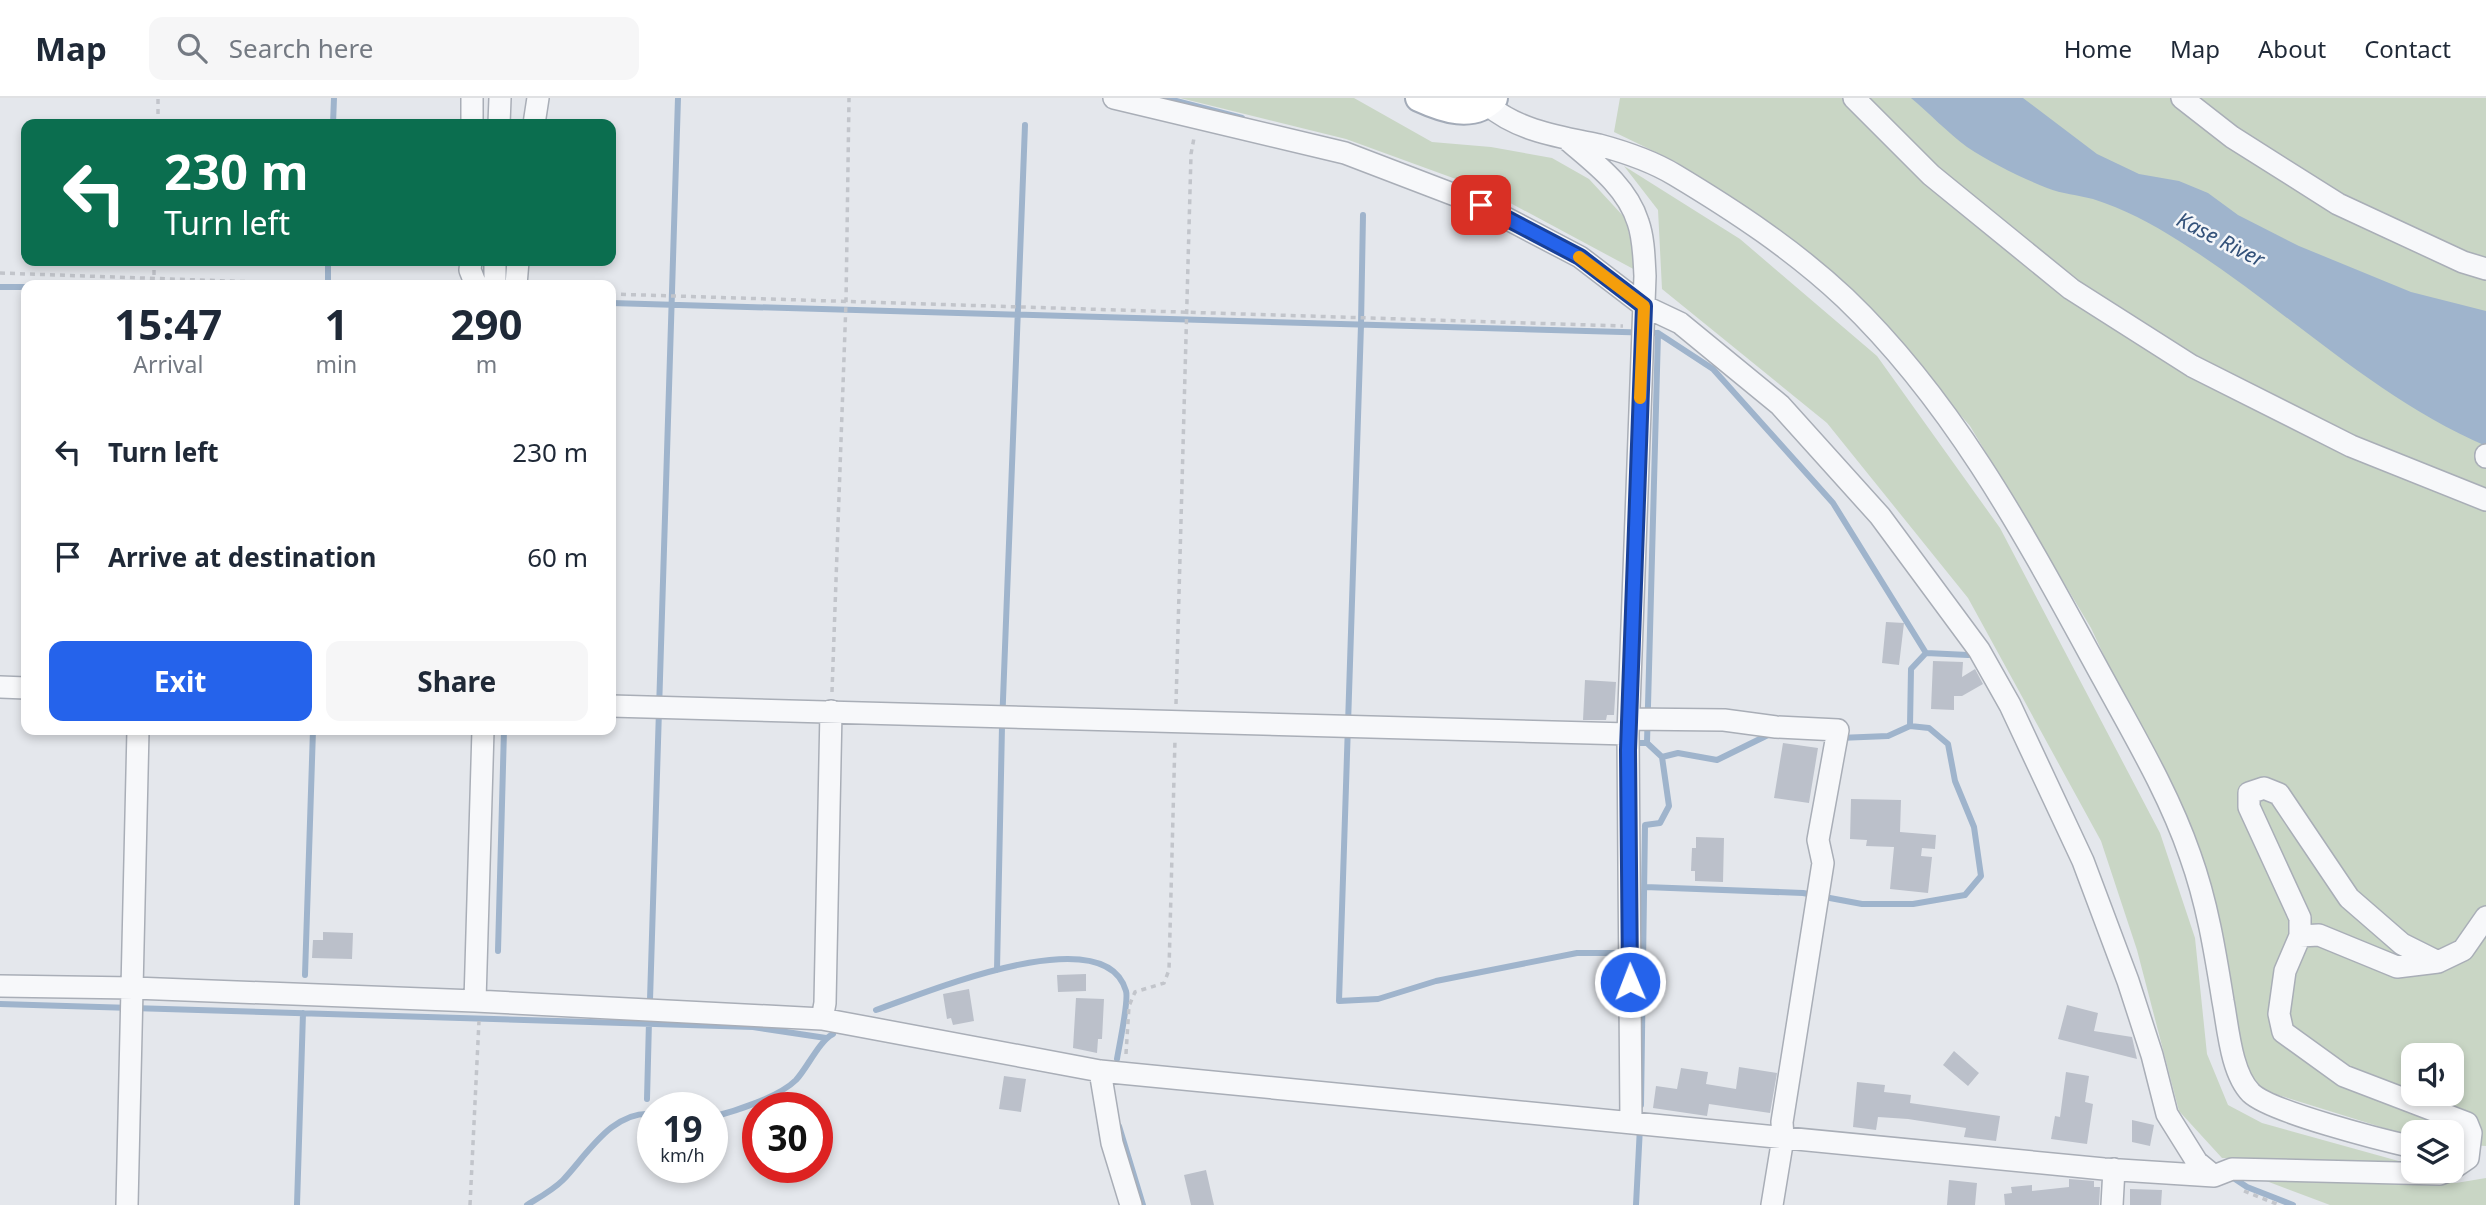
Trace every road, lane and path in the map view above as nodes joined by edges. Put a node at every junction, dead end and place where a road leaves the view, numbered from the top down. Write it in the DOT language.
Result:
graph roads {
  1 [pos="158,98"];
  2 [pos="472,98"];
  3 [pos="500,98"];
  4 [pos="538,98"];
  5 [pos="849,98"];
  6 [pos="1114,98"];
  7 [pos="1419,98"];
  8 [pos="1854,98"];
  9 [pos="2182,98"];
  10 [pos="1491,102"];
  11 [pos="158,119"];
  12 [pos="472,119"];
  13 [pos="499,119"];
  14 [pos="535,119"];
  15 [pos="1199,119"];
  16 [pos="1569,141"];
  17 [pos="154,266"];
  18 [pos="2486,269"];
  19 [pos="0,273"];
  20 [pos="154,279"];
  21 [pos="187,280"];
  22 [pos="616,294"];
  23 [pos="846,302"];
  24 [pos="1187,312"];
  25 [pos="1643,324"];
  26 [pos="2486,500"];
  27 [pos="0,687"];
  28 [pos="21,688"];
  29 [pos="616,706"];
  30 [pos="831,719"];
  31 [pos="1636,728"];
  32 [pos="1176,730"];
  33 [pos="138,735"];
  34 [pos="483,735"];
  35 [pos="2486,917"];
  36 [pos="2300,936"];
  37 [pos="2438,962"];
  38 [pos="0,986"];
  39 [pos="475,1001"];
  40 [pos="133,1002"];
  41 [pos="822,1019"];
  42 [pos="479,1024"];
  43 [pos="1100,1072"];
  44 [pos="1125,1074"];
  45 [pos="2459,1120"];
  46 [pos="2464,1122"];
  47 [pos="1640,1124"];
  48 [pos="1783,1138"];
  49 [pos="2401,1144"];
  50 [pos="2464,1153"];
  51 [pos="2114,1169"];
  52 [pos="2223,1173"];
  53 [pos="2401,1174"];
  54 [pos="127,1205"];
  55 [pos="470,1205"];
  56 [pos="1131,1205"];
  57 [pos="1772,1205"];
  58 [pos="2112,1205"];
  1 -- 11 [label="path"];
  2 -- 12 [label="street"];
  3 -- 13 [label="street"];
  4 -- 14 [label="street"];
  5 -- 23 [label="path"];
  6 -- 15 [label="street"];
  7 -- 10 [label="main road"];
  8 -- 26 [label="street"];
  9 -- 18 [label="street"];
  10 -- 16 [label="street"];
  15 -- 24 [label="path"];
  15 -- 25 [label="street"];
  16 -- 25 [label="street"];
  16 -- 49 [label="street"];
  17 -- 20 [label="path"];
  19 -- 20 [label="path"];
  20 -- 21 [label="path"];
  22 -- 23 [label="path"];
  23 -- 24 [label="path"];
  23 -- 30 [label="path"];
  24 -- 25 [label="path"];
  24 -- 32 [label="path"];
  25 -- 31 [label="street"];
  25 -- 52 [label="street"];
  27 -- 28 [label="street"];
  29 -- 30 [label="street"];
  30 -- 32 [label="street"];
  30 -- 41 [label="street"];
  31 -- 32 [label="street"];
  31 -- 47 [label="street"];
  31 -- 48 [label="street"];
  32 -- 44 [label="path"];
  33 -- 40 [label="street"];
  34 -- 39 [label="street"];
  35 -- 37 [label="street"];
  36 -- 37 [label="street"];
  36 -- 37 [label="street"];
  36 -- 45 [label="street"];
  38 -- 40 [label="street"];
  39 -- 40 [label="street"];
  39 -- 41 [label="street"];
  40 -- 54 [label="street"];
  41 -- 43 [label="street"];
  42 -- 55 [label="path"];
  43 -- 44 [label="street"];
  43 -- 56 [label="street"];
  44 -- 47 [label="street"];
  46 -- 50 [label="street"];
  47 -- 48 [label="street"];
  48 -- 51 [label="street"];
  48 -- 57 [label="street"];
  51 -- 52 [label="street"];
  51 -- 58 [label="street"];
  52 -- 53 [label="street"];
}
